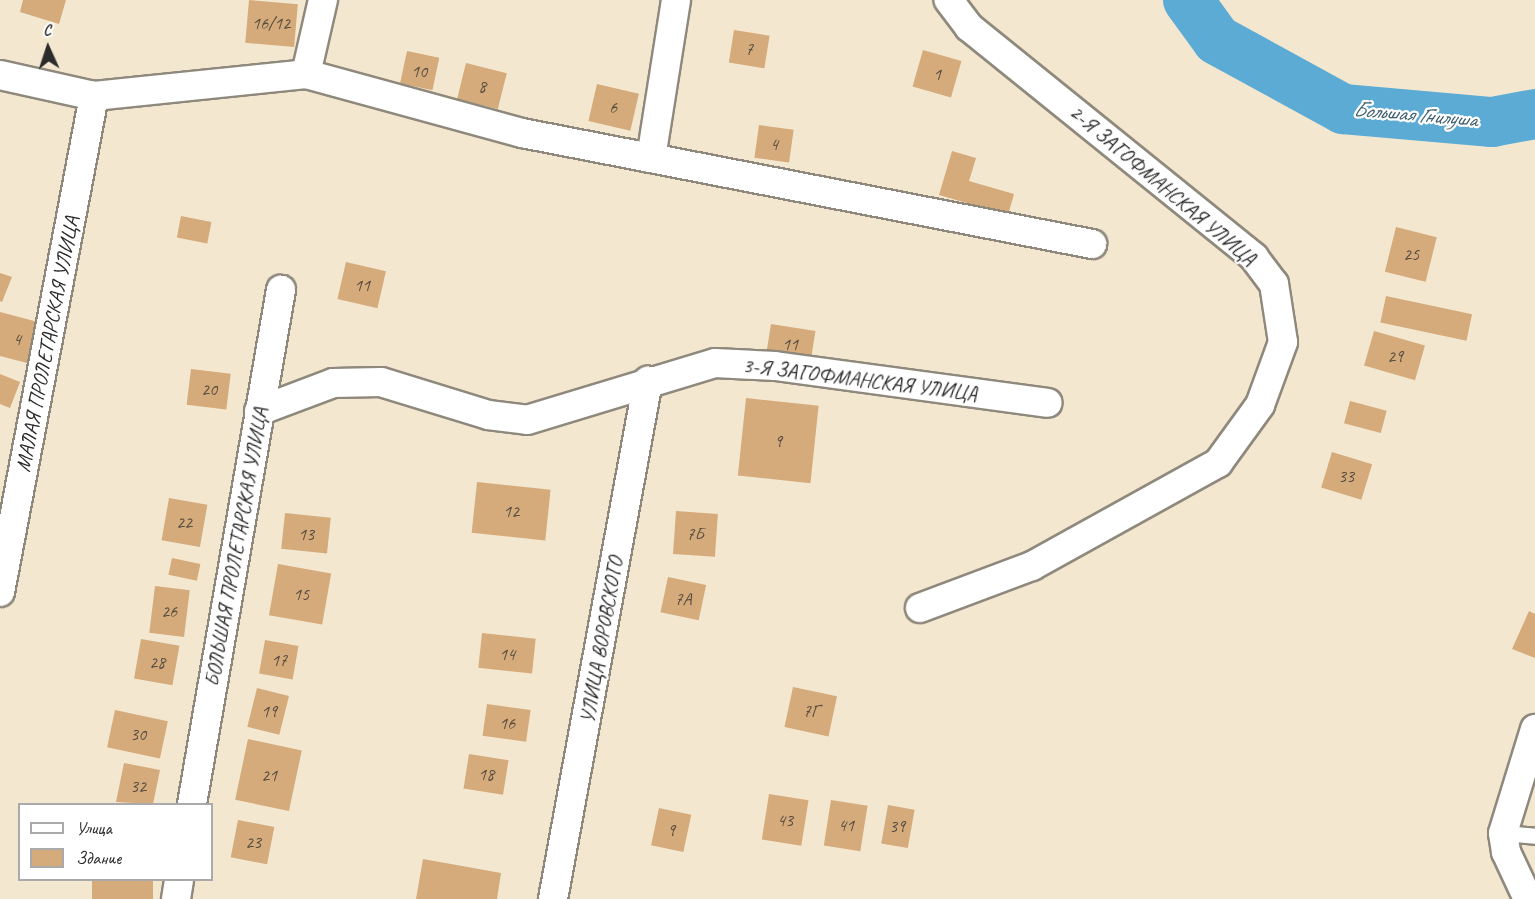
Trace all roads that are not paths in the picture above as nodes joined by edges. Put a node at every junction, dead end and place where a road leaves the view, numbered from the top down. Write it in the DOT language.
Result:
graph roads {
  1 [pos="323,0"];
  2 [pos="676,0"];
  3 [pos="949,0"];
  4 [pos="306,74"];
  5 [pos="0,75"];
  6 [pos="94,96"];
  7 [pos="651,158"];
  8 [pos="1092,244"];
  9 [pos="281,290"];
  10 [pos="648,381"];
  11 [pos="1048,403"];
  12 [pos="259,411"];
  13 [pos="0,592"];
  14 [pos="920,608"];
  15 [pos="1535,729"];
  16 [pos="192,803"];
  17 [pos="1503,833"];
  18 [pos="1535,836"];
  19 [pos="179,881"];
  20 [pos="176,899"];
  21 [pos="553,899"];
  22 [pos="1527,899"];
  1 -- 4 [label="street"];
  2 -- 7 [label="street"];
  3 -- 14 [label="street, 2-Я ЗАГОФМАНСКАЯ УЛИЦА"];
  4 -- 6 [label="street"];
  4 -- 7 [label="street"];
  5 -- 6 [label="street"];
  6 -- 13 [label="street, МАЛАЯ ПРОЛЕТАРСКАЯ УЛИЦА"];
  7 -- 8 [label="street"];
  9 -- 12 [label="street, БОЛЬШАЯ ПРОЛЕТАРСКАЯ УЛИЦА"];
  10 -- 11 [label="street, 3-Я ЗАГОФМАНСКАЯ УЛИЦА"];
  10 -- 12 [label="street, 3-Я ЗАГОФМАНСКАЯ УЛИЦА"];
  10 -- 21 [label="street, УЛИЦА ВОРОВСКОГО"];
  12 -- 16 [label="street, БОЛЬШАЯ ПРОЛЕТАРСКАЯ УЛИЦА"];
  15 -- 17 [label="street"];
  17 -- 18 [label="lane"];
  17 -- 22 [label="street"];
  19 -- 20 [label="street"];
}
